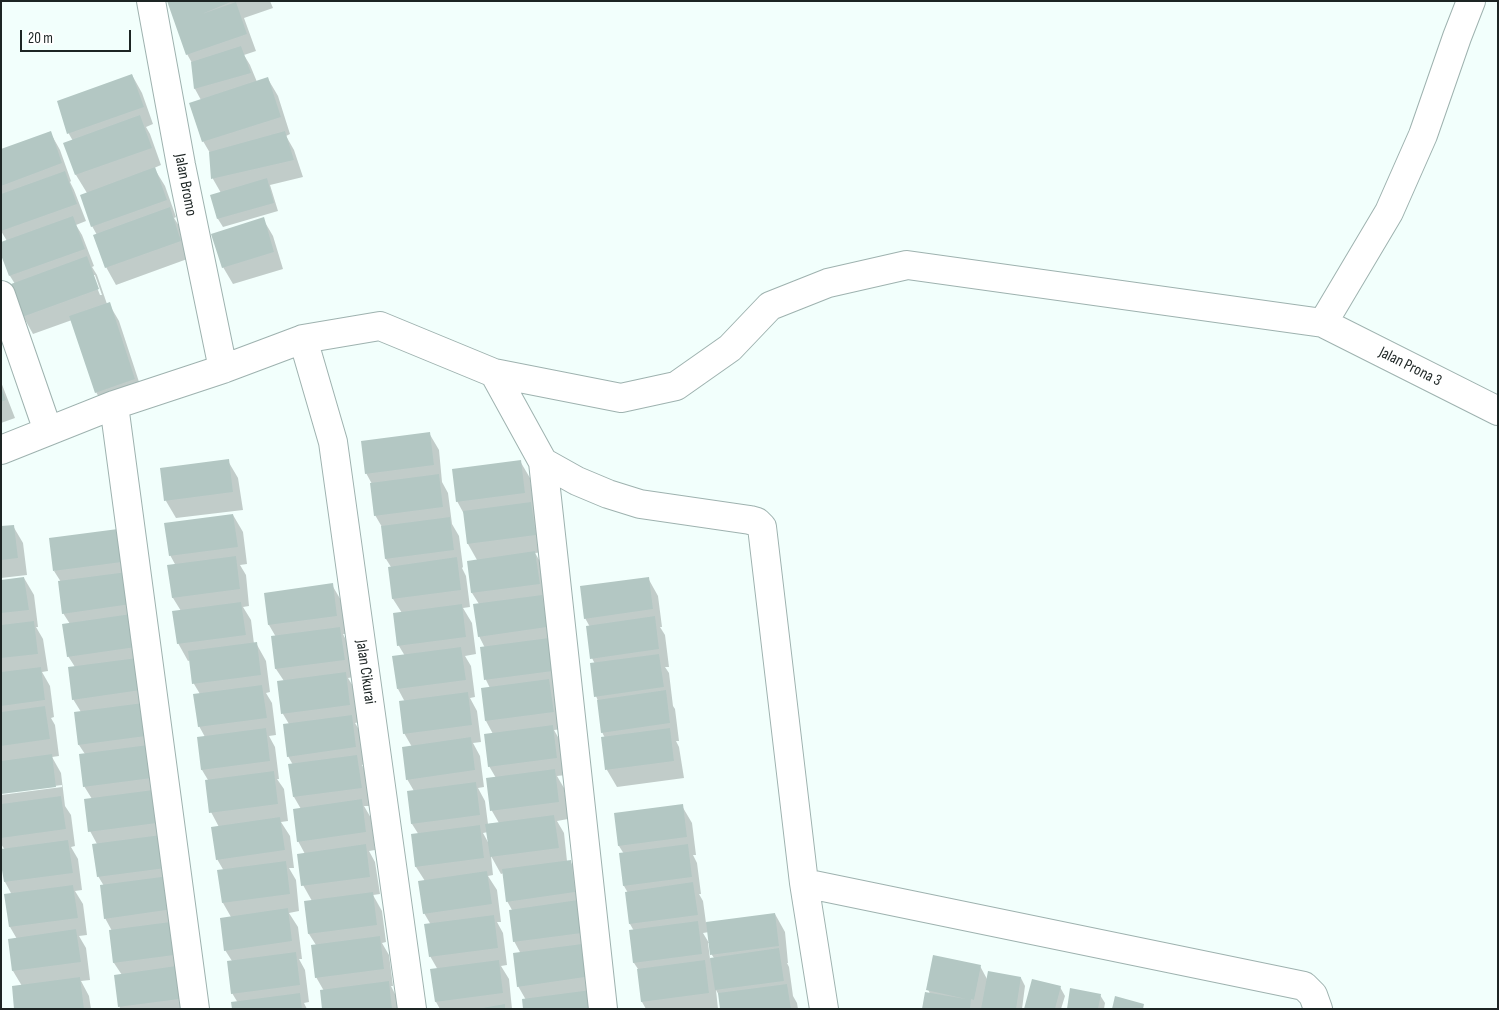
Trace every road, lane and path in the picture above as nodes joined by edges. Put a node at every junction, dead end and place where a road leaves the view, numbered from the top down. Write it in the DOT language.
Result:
graph roads {
  1 [pos="151,1"];
  2 [pos="1471,1"];
  3 [pos="1,295"];
  4 [pos="1323,323"];
  5 [pos="302,339"];
  6 [pos="223,369"];
  7 [pos="494,373"];
  8 [pos="114,406"];
  9 [pos="1498,411"];
  10 [pos="48,431"];
  11 [pos="1,450"];
  12 [pos="543,462"];
  13 [pos="804,883"];
  14 [pos="195,1009"];
  15 [pos="412,1009"];
  16 [pos="603,1009"];
  17 [pos="824,1009"];
  18 [pos="1318,1009"];
  1 -- 6 [label="street, Jalan Bromo"];
  2 -- 4 [label="street"];
  3 -- 10 [label="street"];
  4 -- 7 [label="street, Jalan Prona 3"];
  4 -- 9 [label="street, Jalan Prona 3"];
  5 -- 6 [label="street, Jalan Prona 3"];
  5 -- 7 [label="street, Jalan Prona 3"];
  5 -- 15 [label="street, Jalan Cikurai"];
  6 -- 8 [label="street, Jalan Prona 3"];
  7 -- 12 [label="street"];
  8 -- 10 [label="street, Jalan Prona 3"];
  8 -- 14 [label="street"];
  10 -- 11 [label="street, Jalan Prona 3"];
  12 -- 13 [label="street"];
  12 -- 16 [label="street"];
  13 -- 17 [label="street"];
  13 -- 18 [label="street"];
}
